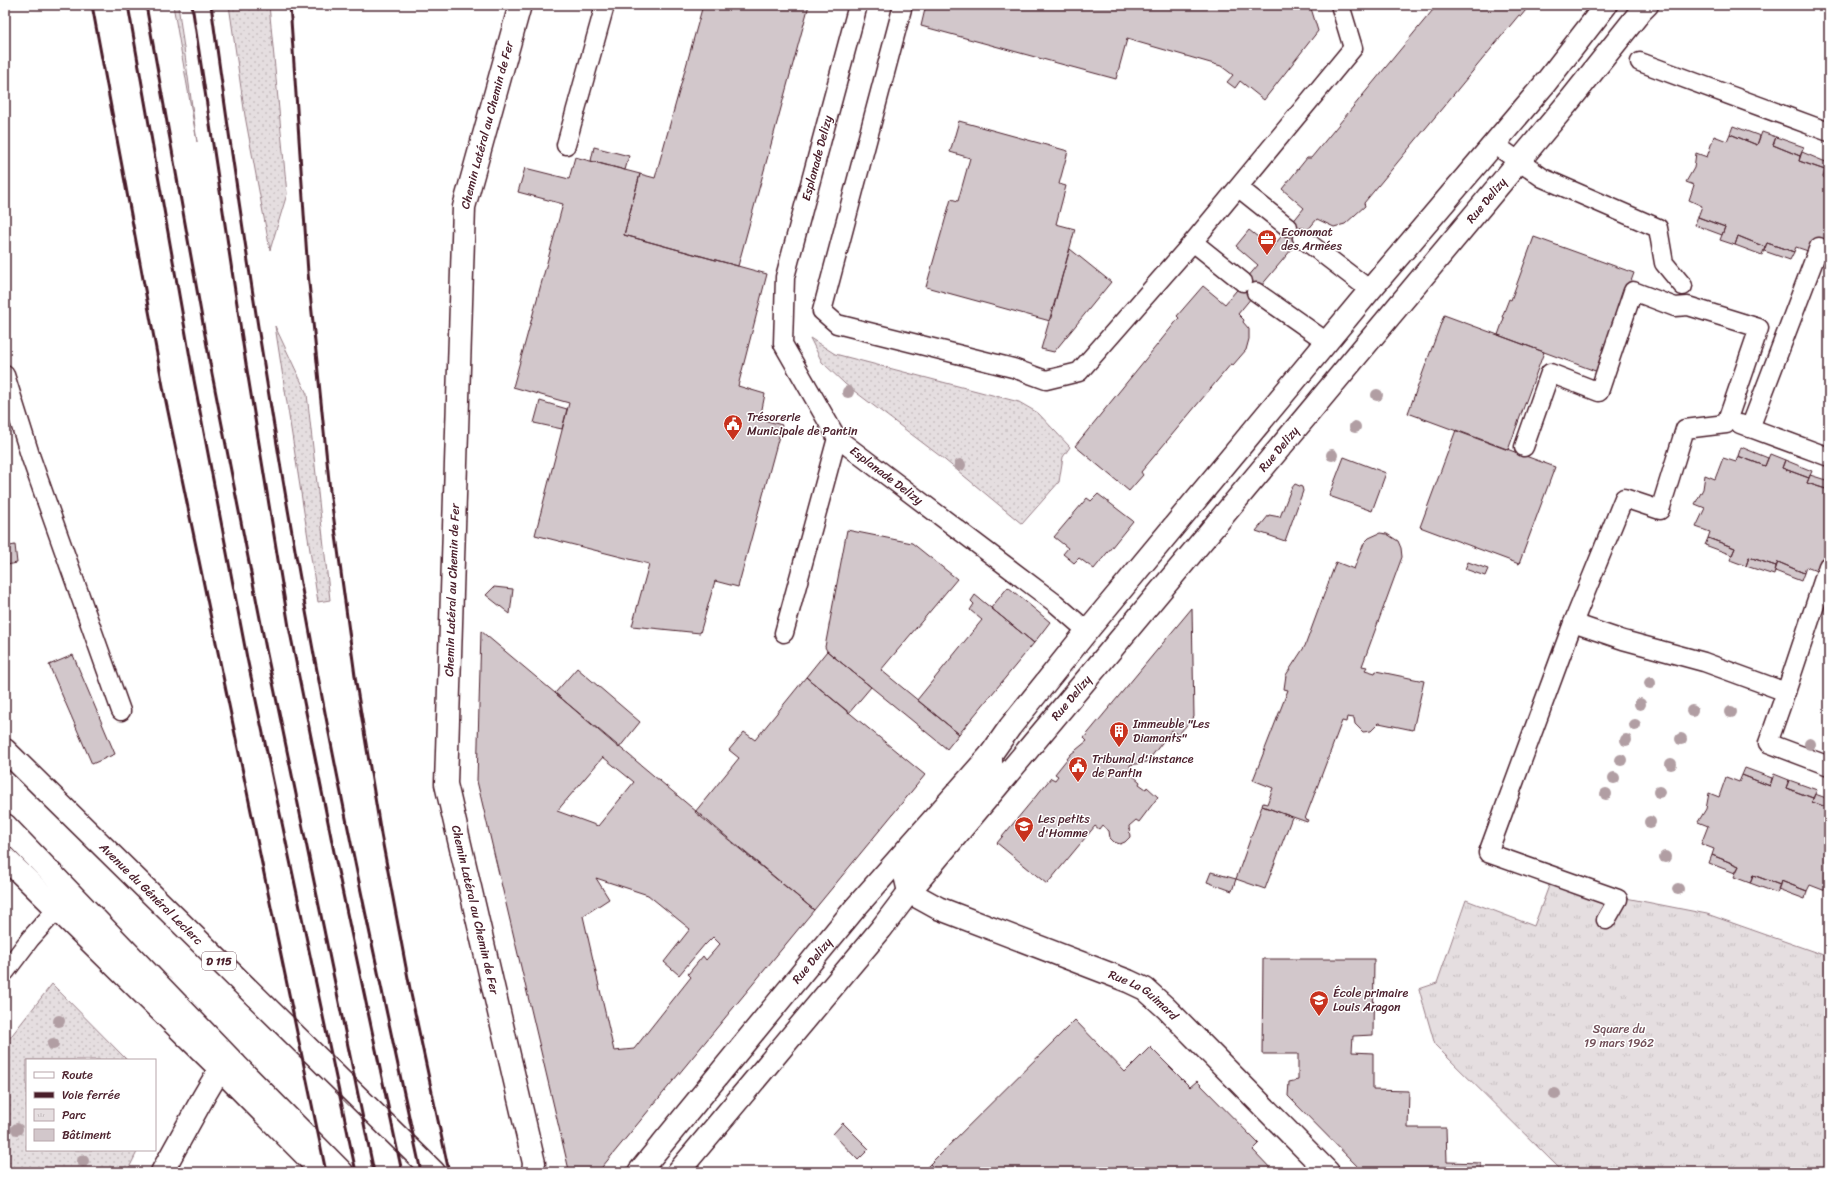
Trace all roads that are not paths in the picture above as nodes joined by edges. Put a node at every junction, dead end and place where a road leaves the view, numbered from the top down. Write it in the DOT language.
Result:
graph roads {
  1 [pos="520,5"];
  2 [pos="605,5"];
  3 [pos="858,5"];
  4 [pos="903,5"];
  5 [pos="1340,5"];
  6 [pos="1606,5"];
  7 [pos="1647,5"];
  8 [pos="1640,62"];
  9 [pos="1829,132"];
  10 [pos="1494,144"];
  11 [pos="566,146"];
  12 [pos="1518,161"];
  13 [pos="1239,188"];
  14 [pos="1193,242"];
  15 [pos="1819,247"];
  16 [pos="1683,286"];
  17 [pos="1370,290"];
  18 [pos="1327,342"];
  19 [pos="5,376"];
  20 [pos="1728,420"];
  21 [pos="1750,428"];
  22 [pos="837,438"];
  23 [pos="1524,447"];
  24 [pos="1829,457"];
  25 [pos="1828,566"];
  26 [pos="1573,623"];
  27 [pos="1087,631"];
  28 [pos="784,633"];
  29 [pos="1786,692"];
  30 [pos="121,711"];
  31 [pos="5,750"];
  32 [pos="991,754"];
  33 [pos="1829,766"];
  34 [pos="5,826"];
  35 [pos="5,858"];
  36 [pos="909,892"];
  37 [pos="57,909"];
  38 [pos="1606,920"];
  39 [pos="5,972"];
  40 [pos="228,1066"];
  41 [pos="162,1172"];
  42 [pos="322,1172"];
  43 [pos="342,1172"];
  44 [pos="434,1172"];
  45 [pos="533,1172"];
  46 [pos="639,1172"];
  47 [pos="678,1172"];
  48 [pos="1328,1172"];
  1 -- 45 [label="main road, Chemin Latéral au Chemin de Fer"];
  2 -- 11 [label="lane"];
  3 -- 22 [label="lane, Esplanade Delizy"];
  4 -- 14 [label="lane"];
  5 -- 13 [label="lane"];
  6 -- 10 [label="main road, Rue Delizy"];
  7 -- 12 [label="main road, Rue Delizy"];
  8 -- 9 [label="lane"];
  10 -- 12 [label="lane"];
  10 -- 17 [label="main road, Rue Delizy"];
  12 -- 16 [label="lane"];
  12 -- 36 [label="main road, Rue Delizy"];
  13 -- 14 [label="lane"];
  13 -- 17 [label="lane"];
  14 -- 18 [label="lane"];
  15 -- 21 [label="lane"];
  17 -- 18 [label="main road, Rue Delizy"];
  18 -- 27 [label="main road, Rue Delizy"];
  19 -- 30 [label="lane"];
  20 -- 21 [label="lane"];
  20 -- 23 [label="lane"];
  20 -- 26 [label="lane"];
  21 -- 24 [label="lane"];
  22 -- 27 [label="lane, Esplanade Delizy"];
  22 -- 28 [label="lane"];
  25 -- 29 [label="lane"];
  26 -- 29 [label="lane"];
  26 -- 38 [label="lane"];
  27 -- 32 [label="main road, Rue Delizy"];
  29 -- 33 [label="lane"];
  31 -- 44 [label="main road, Avenue du Général Leclerc / D 115"];
  32 -- 36 [label="main road"];
  32 -- 46 [label="main road, Rue Delizy"];
  34 -- 40 [label="main road"];
  35 -- 37 [label="main road"];
  36 -- 47 [label="main road, Rue Delizy"];
  36 -- 48 [label="main road, Rue La Guimard"];
  37 -- 39 [label="lane"];
  37 -- 40 [label="main road"];
  40 -- 41 [label="main road"];
  40 -- 42 [label="main road"];
  40 -- 43 [label="main road"];
}
